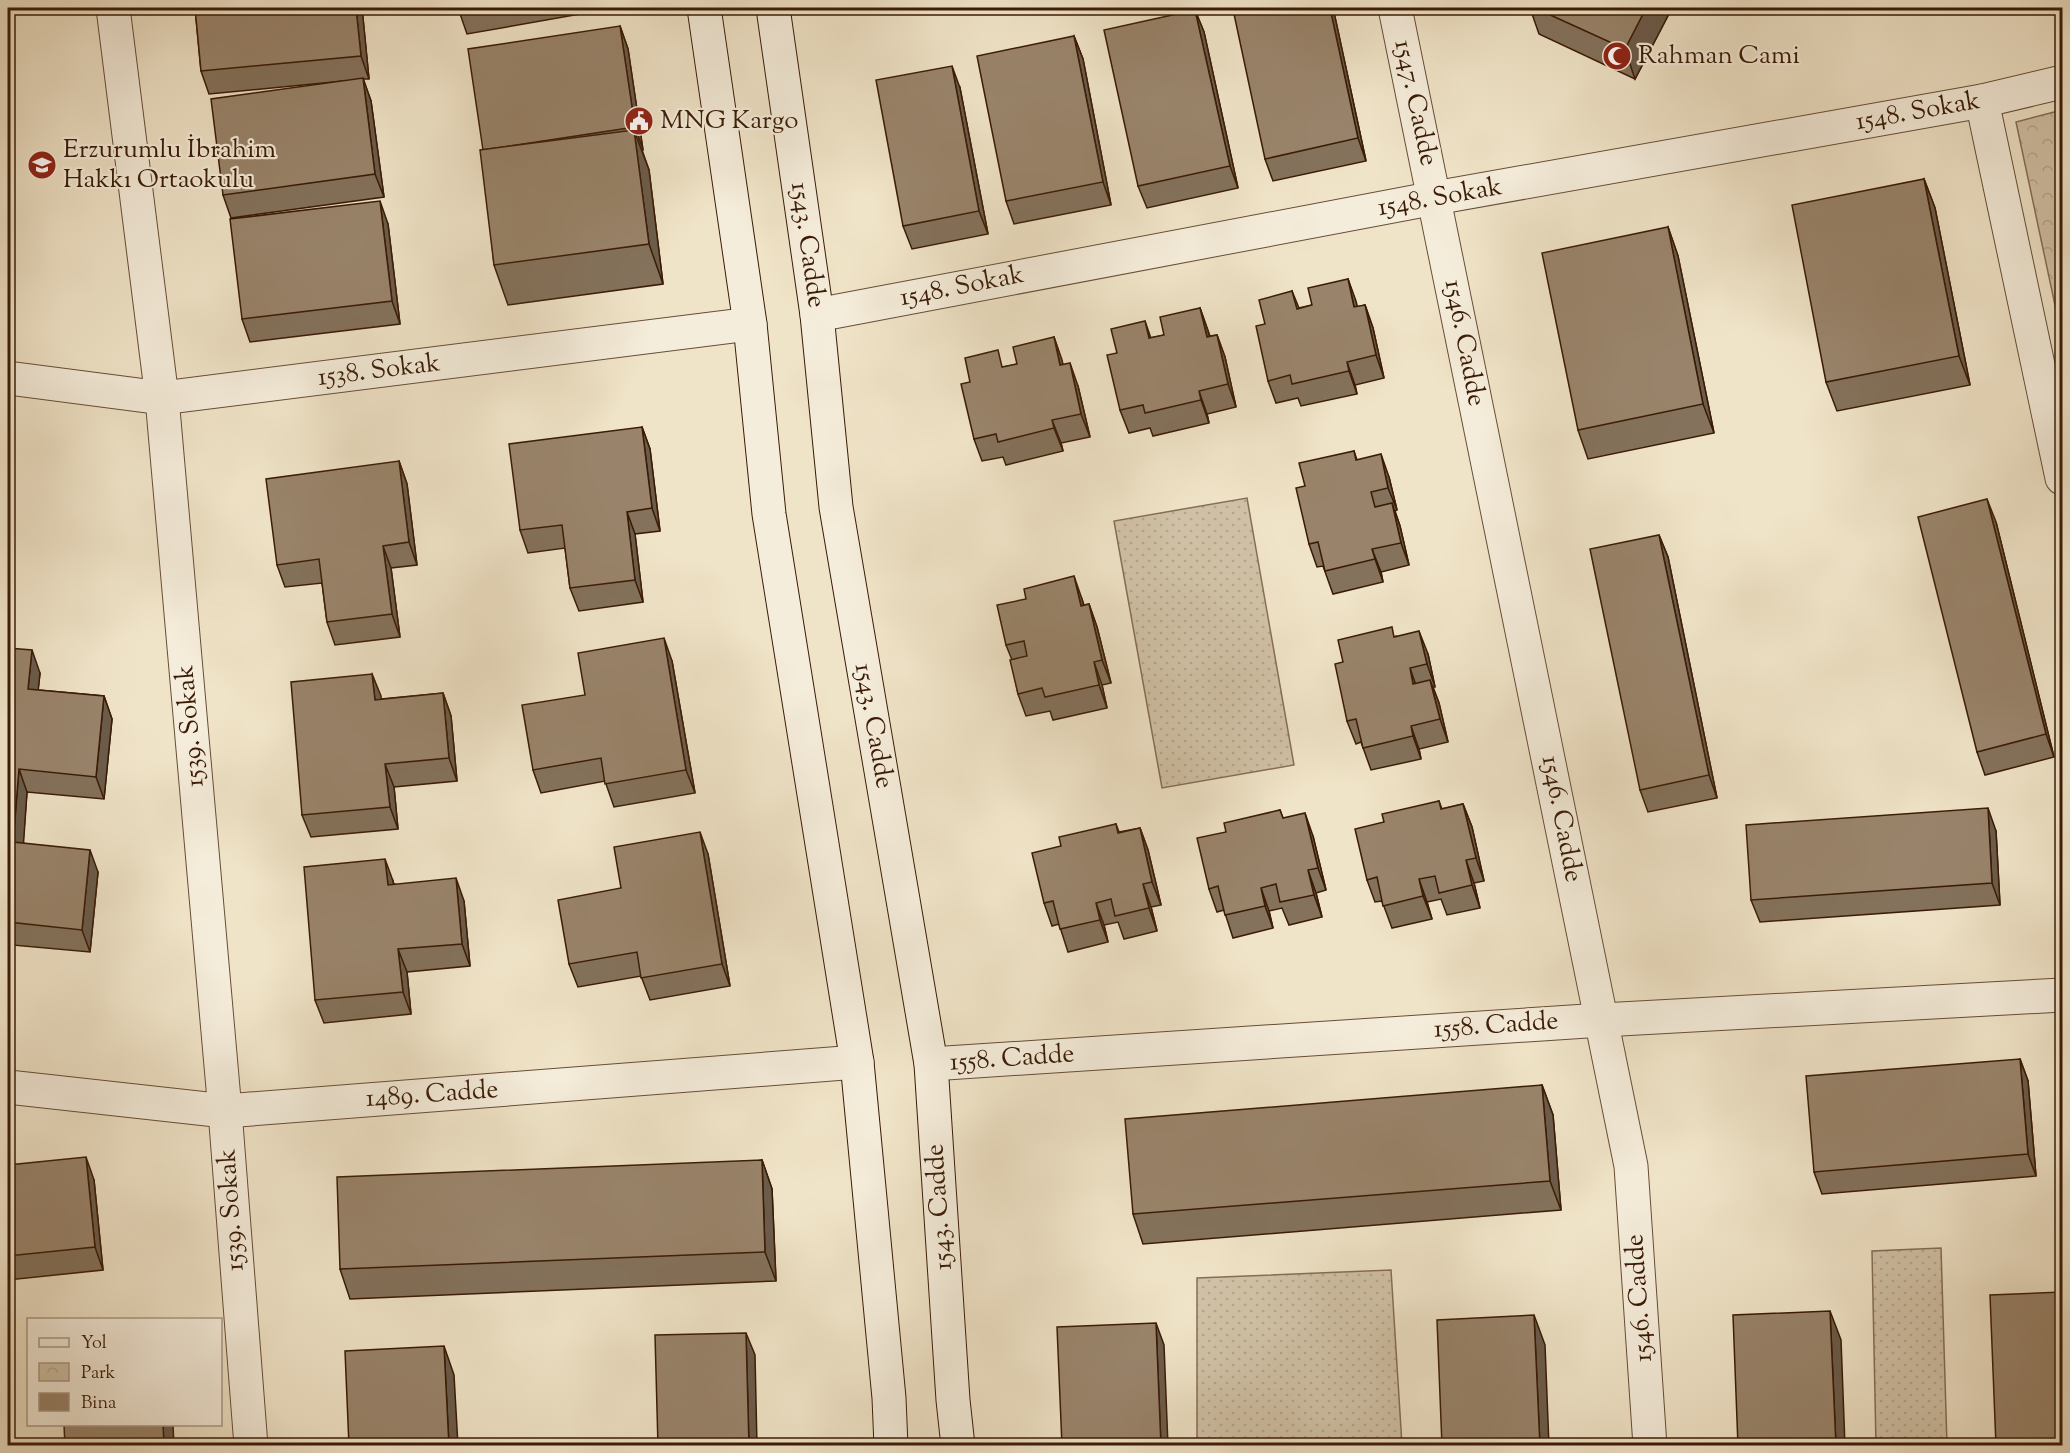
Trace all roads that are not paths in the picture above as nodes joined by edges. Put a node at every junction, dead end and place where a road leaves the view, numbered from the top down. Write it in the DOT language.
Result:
graph roads {
  1 [pos="113,8"];
  2 [pos="704,8"];
  3 [pos="773,8"];
  4 [pos="1395,8"];
  5 [pos="2062,82"];
  6 [pos="1982,101"];
  7 [pos="1435,198"];
  8 [pos="818,315"];
  9 [pos="750,324"];
  10 [pos="8,378"];
  11 [pos="162,398"];
  12 [pos="2062,478"];
  13 [pos="2062,994"];
  14 [pos="1602,1020"];
  15 [pos="857,1062"];
  16 [pos="931,1064"];
  17 [pos="8,1087"];
  18 [pos="225,1111"];
  19 [pos="250,1446"];
  20 [pos="891,1446"];
  21 [pos="958,1446"];
  22 [pos="1650,1446"];
  1 -- 11 [label="street, 1539. Sokak"];
  2 -- 9 [label="street"];
  3 -- 8 [label="street, 1543. Cadde"];
  4 -- 7 [label="street, 1547. Cadde"];
  5 -- 6 [label="street, 1548. Sokak"];
  6 -- 7 [label="street, 1548. Sokak"];
  6 -- 12 [label="street"];
  7 -- 8 [label="street, 1548. Sokak"];
  7 -- 14 [label="street, 1546. Cadde"];
  8 -- 16 [label="street, 1543. Cadde"];
  9 -- 11 [label="street, 1538. Sokak"];
  9 -- 15 [label="street"];
  10 -- 11 [label="street, 1538. Sokak"];
  11 -- 18 [label="street, 1539. Sokak"];
  13 -- 14 [label="street, 1558. Cadde"];
  14 -- 16 [label="street, 1558. Cadde"];
  14 -- 22 [label="street, 1546. Cadde"];
  15 -- 18 [label="street, 1489. Cadde"];
  15 -- 20 [label="street"];
  16 -- 21 [label="street, 1543. Cadde"];
  17 -- 18 [label="street, 1489. Cadde"];
  18 -- 19 [label="street, 1539. Sokak"];
}
